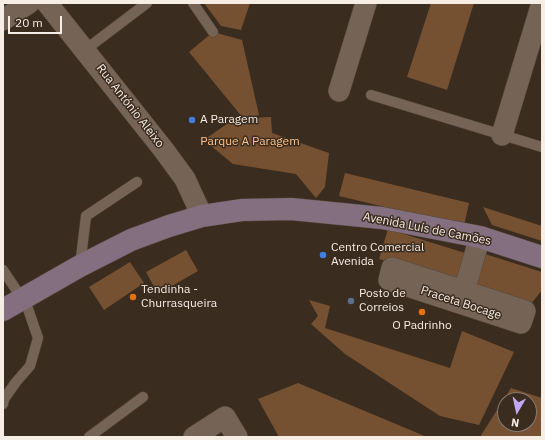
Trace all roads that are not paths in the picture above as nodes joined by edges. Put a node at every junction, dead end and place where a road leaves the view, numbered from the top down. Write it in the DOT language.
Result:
graph roads {
  1 [pos="29,3"];
  2 [pos="47,3"];
  3 [pos="147,3"];
  4 [pos="193,3"];
  5 [pos="366,3"];
  6 [pos="542,3"];
  7 [pos="3,20"];
  8 [pos="213,32"];
  9 [pos="85,50"];
  10 [pos="339,91"];
  11 [pos="371,95"];
  12 [pos="502,135"];
  13 [pos="542,147"];
  14 [pos="138,182"];
  15 [pos="202,216"];
  16 [pos="480,237"];
  17 [pos="542,257"];
  18 [pos="80,266"];
  19 [pos="3,270"];
  20 [pos="464,291"];
  21 [pos="22,299"];
  22 [pos="3,310"];
  23 [pos="143,397"];
  24 [pos="3,404"];
  25 [pos="89,437"];
  26 [pos="194,437"];
  27 [pos="238,437"];
  1 -- 7 [label="street"];
  2 -- 9 [label="street, Rua António Aleixo"];
  3 -- 9 [label="lane"];
  4 -- 8 [label="lane"];
  5 -- 10 [label="street"];
  6 -- 12 [label="street"];
  9 -- 15 [label="street, Rua António Aleixo"];
  11 -- 12 [label="lane"];
  12 -- 13 [label="lane"];
  14 -- 18 [label="lane"];
  15 -- 16 [label="street, Avenida Luís de Camões"];
  15 -- 18 [label="street, Avenida Luís de Camões"];
  16 -- 17 [label="street, Avenida Luís de Camões"];
  16 -- 20 [label="street, Praceta Bocage"];
  18 -- 21 [label="street, Avenida Luís de Camões"];
  19 -- 21 [label="lane"];
  20 -- 20 [label="street, Praceta Bocage"];
  21 -- 22 [label="street, Avenida Luís de Camões"];
  21 -- 24 [label="lane"];
  23 -- 25 [label="lane"];
  26 -- 27 [label="street"];
}
